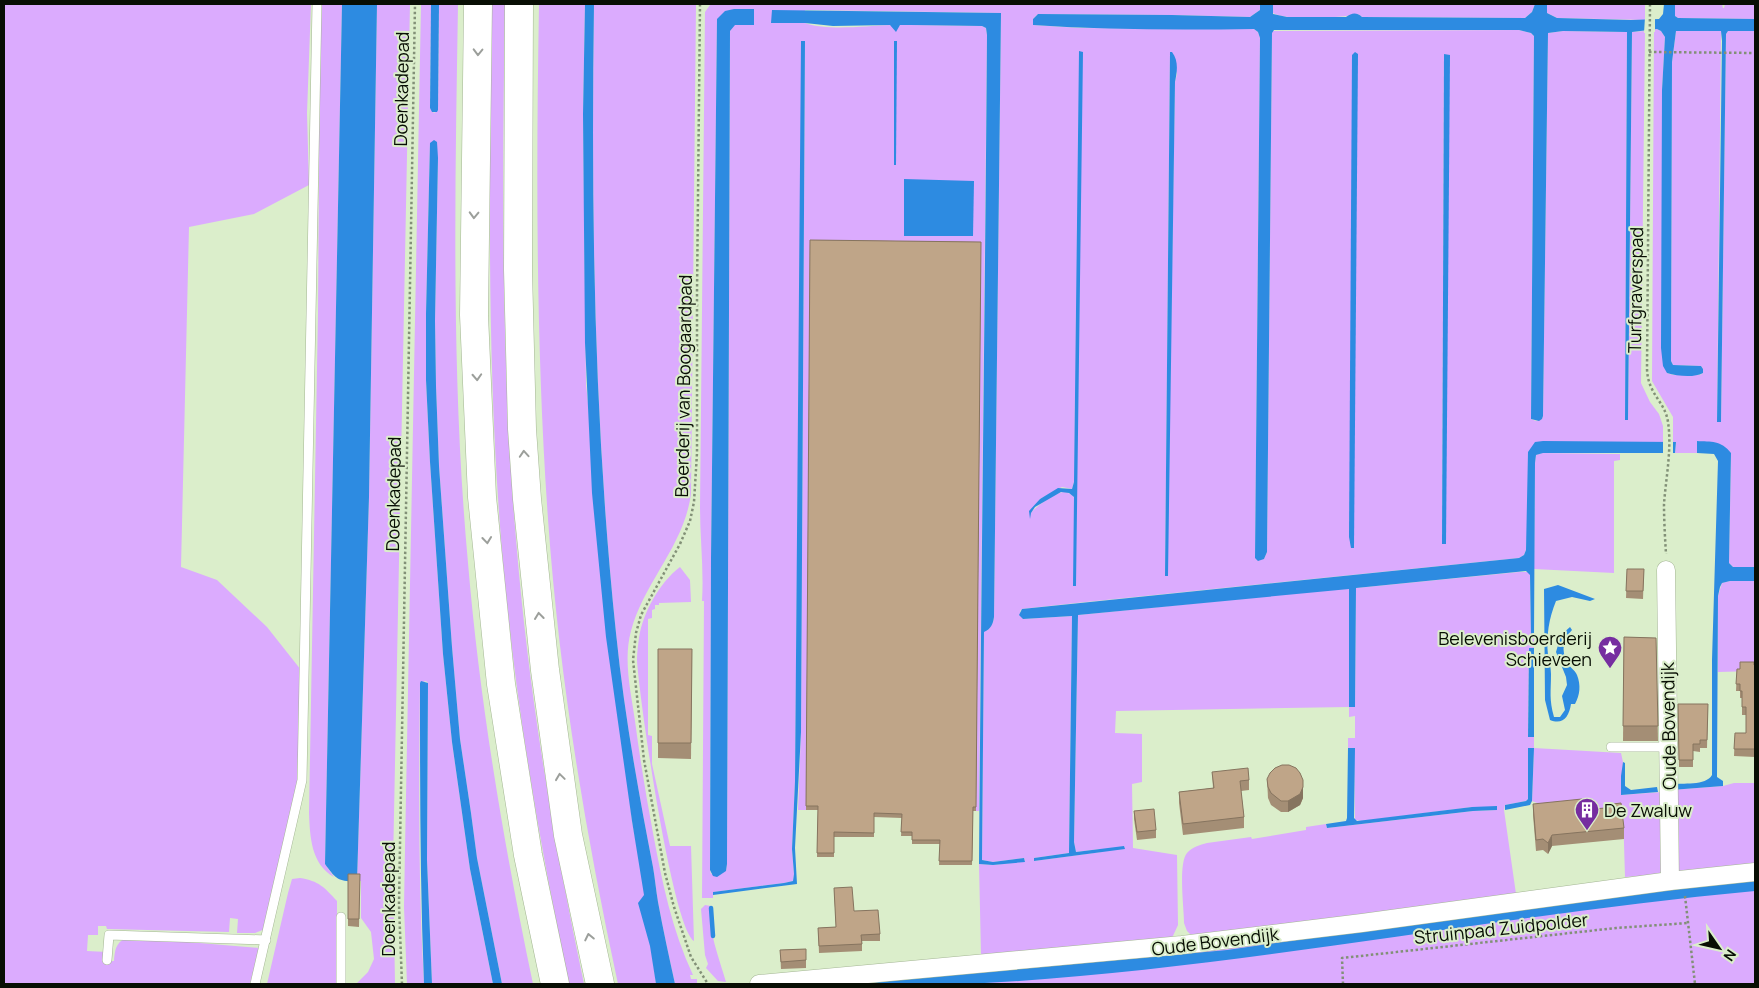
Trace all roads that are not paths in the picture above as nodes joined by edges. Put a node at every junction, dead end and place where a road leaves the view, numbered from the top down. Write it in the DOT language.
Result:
graph roads {
  1 [pos="317,4"];
  2 [pos="478,4"];
  3 [pos="519,4"];
  4 [pos="1666,570"];
  5 [pos="1611,747"];
  6 [pos="1669,747"];
  7 [pos="1755,872"];
  8 [pos="1670,881"];
  9 [pos="342,917"];
  10 [pos="266,940"];
  11 [pos="107,960"];
  12 [pos="255,984"];
  13 [pos="341,984"];
  14 [pos="555,984"];
  15 [pos="600,984"];
  16 [pos="759,984"];
  1 -- 10 [label="lane"];
  2 -- 14 [label="highway, one-way"];
  15 -- 3 [label="highway, one-way"];
  4 -- 6 [label="street, Oude Bovendijk"];
  5 -- 6 [label="lane"];
  6 -- 8 [label="street, Oude Bovendijk"];
  7 -- 8 [label="street, Oude Bovendijk"];
  8 -- 16 [label="street, Oude Bovendijk"];
  9 -- 13 [label="lane"];
  10 -- 11 [label="lane"];
  10 -- 12 [label="lane"];
}
